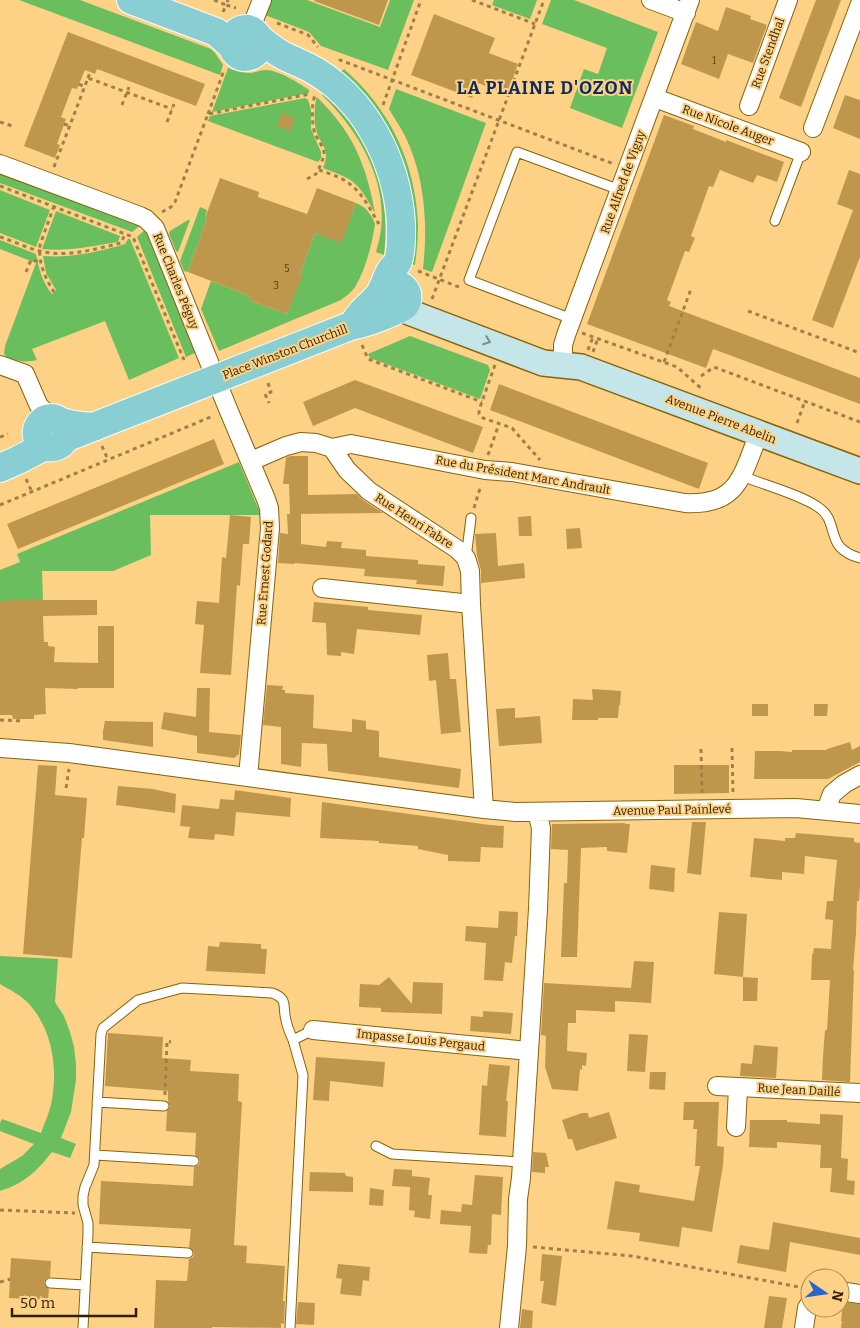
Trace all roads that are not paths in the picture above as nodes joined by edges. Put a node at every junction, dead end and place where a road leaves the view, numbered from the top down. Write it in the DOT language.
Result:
graph roads {
  1 [pos="131,0"];
  2 [pos="262,0"];
  3 [pos="651,0"];
  4 [pos="788,0"];
  5 [pos="860,4"];
  6 [pos="688,6"];
  7 [pos="240,42"];
  8 [pos="654,98"];
  9 [pos="749,106"];
  10 [pos="813,128"];
  11 [pos="801,152"];
  12 [pos="0,164"];
  13 [pos="620,190"];
  14 [pos="776,221"];
  15 [pos="399,294"];
  16 [pos="570,324"];
  17 [pos="568,361"];
  18 [pos="0,365"];
  19 [pos="216,378"];
  20 [pos="48,427"];
  21 [pos="758,433"];
  22 [pos="332,448"];
  23 [pos="251,461"];
  24 [pos="9,464"];
  25 [pos="860,471"];
  26 [pos="742,476"];
  27 [pos="471,518"];
  28 [pos="466,558"];
  29 [pos="860,558"];
  30 [pos="322,588"];
  31 [pos="471,604"];
  32 [pos="0,748"];
  33 [pos="860,775"];
  34 [pos="248,777"];
  35 [pos="484,809"];
  36 [pos="826,810"];
  37 [pos="537,812"];
  38 [pos="860,814"];
  39 [pos="313,1030"];
  40 [pos="293,1040"];
  41 [pos="529,1051"];
  42 [pos="716,1086"];
  43 [pos="738,1088"];
  44 [pos="860,1093"];
  45 [pos="97,1102"];
  46 [pos="164,1106"];
  47 [pos="736,1127"];
  48 [pos="376,1146"];
  49 [pos="95,1155"];
  50 [pos="194,1161"];
  51 [pos="522,1162"];
  52 [pos="87,1247"];
  53 [pos="188,1253"];
  54 [pos="50,1283"];
  55 [pos="85,1285"];
  56 [pos="83,1328"];
  57 [pos="290,1328"];
  58 [pos="509,1328"];
  1 -- 7 [label="main road"];
  2 -- 7 [label="street"];
  3 -- 6 [label="street"];
  4 -- 9 [label="street, Rue Stendhal"];
  5 -- 10 [label="street"];
  6 -- 8 [label="street, Rue Alfred de Vigny"];
  7 -- 15 [label="main road"];
  8 -- 11 [label="street, Rue Nicole Auger"];
  8 -- 13 [label="street, Rue Alfred de Vigny"];
  11 -- 14 [label="lane"];
  12 -- 19 [label="street, Rue Charles Péguy"];
  13 -- 16 [label="street, Rue Alfred de Vigny"];
  13 -- 16 [label="lane"];
  15 -- 17 [label="main road, Avenue Pierre Abelin"];
  15 -- 19 [label="main road, Place Winston Churchill"];
  16 -- 17 [label="street, Rue Alfred de Vigny"];
  17 -- 21 [label="main road, Avenue Pierre Abelin"];
  18 -- 20 [label="street"];
  19 -- 20 [label="main road, Place Winston Churchill"];
  19 -- 23 [label="street, Rue Ernest Godard"];
  20 -- 24 [label="main road, Place Winston Churchill"];
  21 -- 25 [label="main road, Avenue Pierre Abelin"];
  21 -- 26 [label="street, Rue du Président Marc Andrault"];
  22 -- 23 [label="street, Rue du Président Marc Andrault"];
  22 -- 26 [label="street, Rue du Président Marc Andrault"];
  22 -- 28 [label="street, Rue Henri Fabre"];
  23 -- 34 [label="street, Rue Ernest Godard"];
  26 -- 29 [label="lane"];
  27 -- 28 [label="lane"];
  28 -- 31 [label="street, Rue Henri Fabre"];
  30 -- 31 [label="street"];
  31 -- 35 [label="street, Rue Henri Fabre"];
  32 -- 34 [label="street, Avenue Paul Painlevé"];
  33 -- 36 [label="street"];
  34 -- 35 [label="street, Avenue Paul Painlevé"];
  35 -- 37 [label="street, Avenue Paul Painlevé"];
  36 -- 37 [label="street, Avenue Paul Painlevé"];
  36 -- 38 [label="street, Avenue Paul Painlevé"];
  37 -- 41 [label="street"];
  39 -- 40 [label="lane"];
  39 -- 41 [label="street, Impasse Louis Pergaud"];
  40 -- 45 [label="lane"];
  40 -- 57 [label="lane"];
  41 -- 51 [label="street"];
  42 -- 43 [label="street, Rue Jean Daillé"];
  43 -- 44 [label="street, Rue Jean Daillé"];
  43 -- 47 [label="street"];
  45 -- 46 [label="lane"];
  45 -- 49 [label="lane"];
  48 -- 51 [label="lane"];
  49 -- 50 [label="lane"];
  49 -- 52 [label="lane"];
  51 -- 58 [label="street"];
  52 -- 53 [label="lane"];
  52 -- 55 [label="lane"];
  54 -- 55 [label="lane"];
  55 -- 56 [label="lane"];
}
